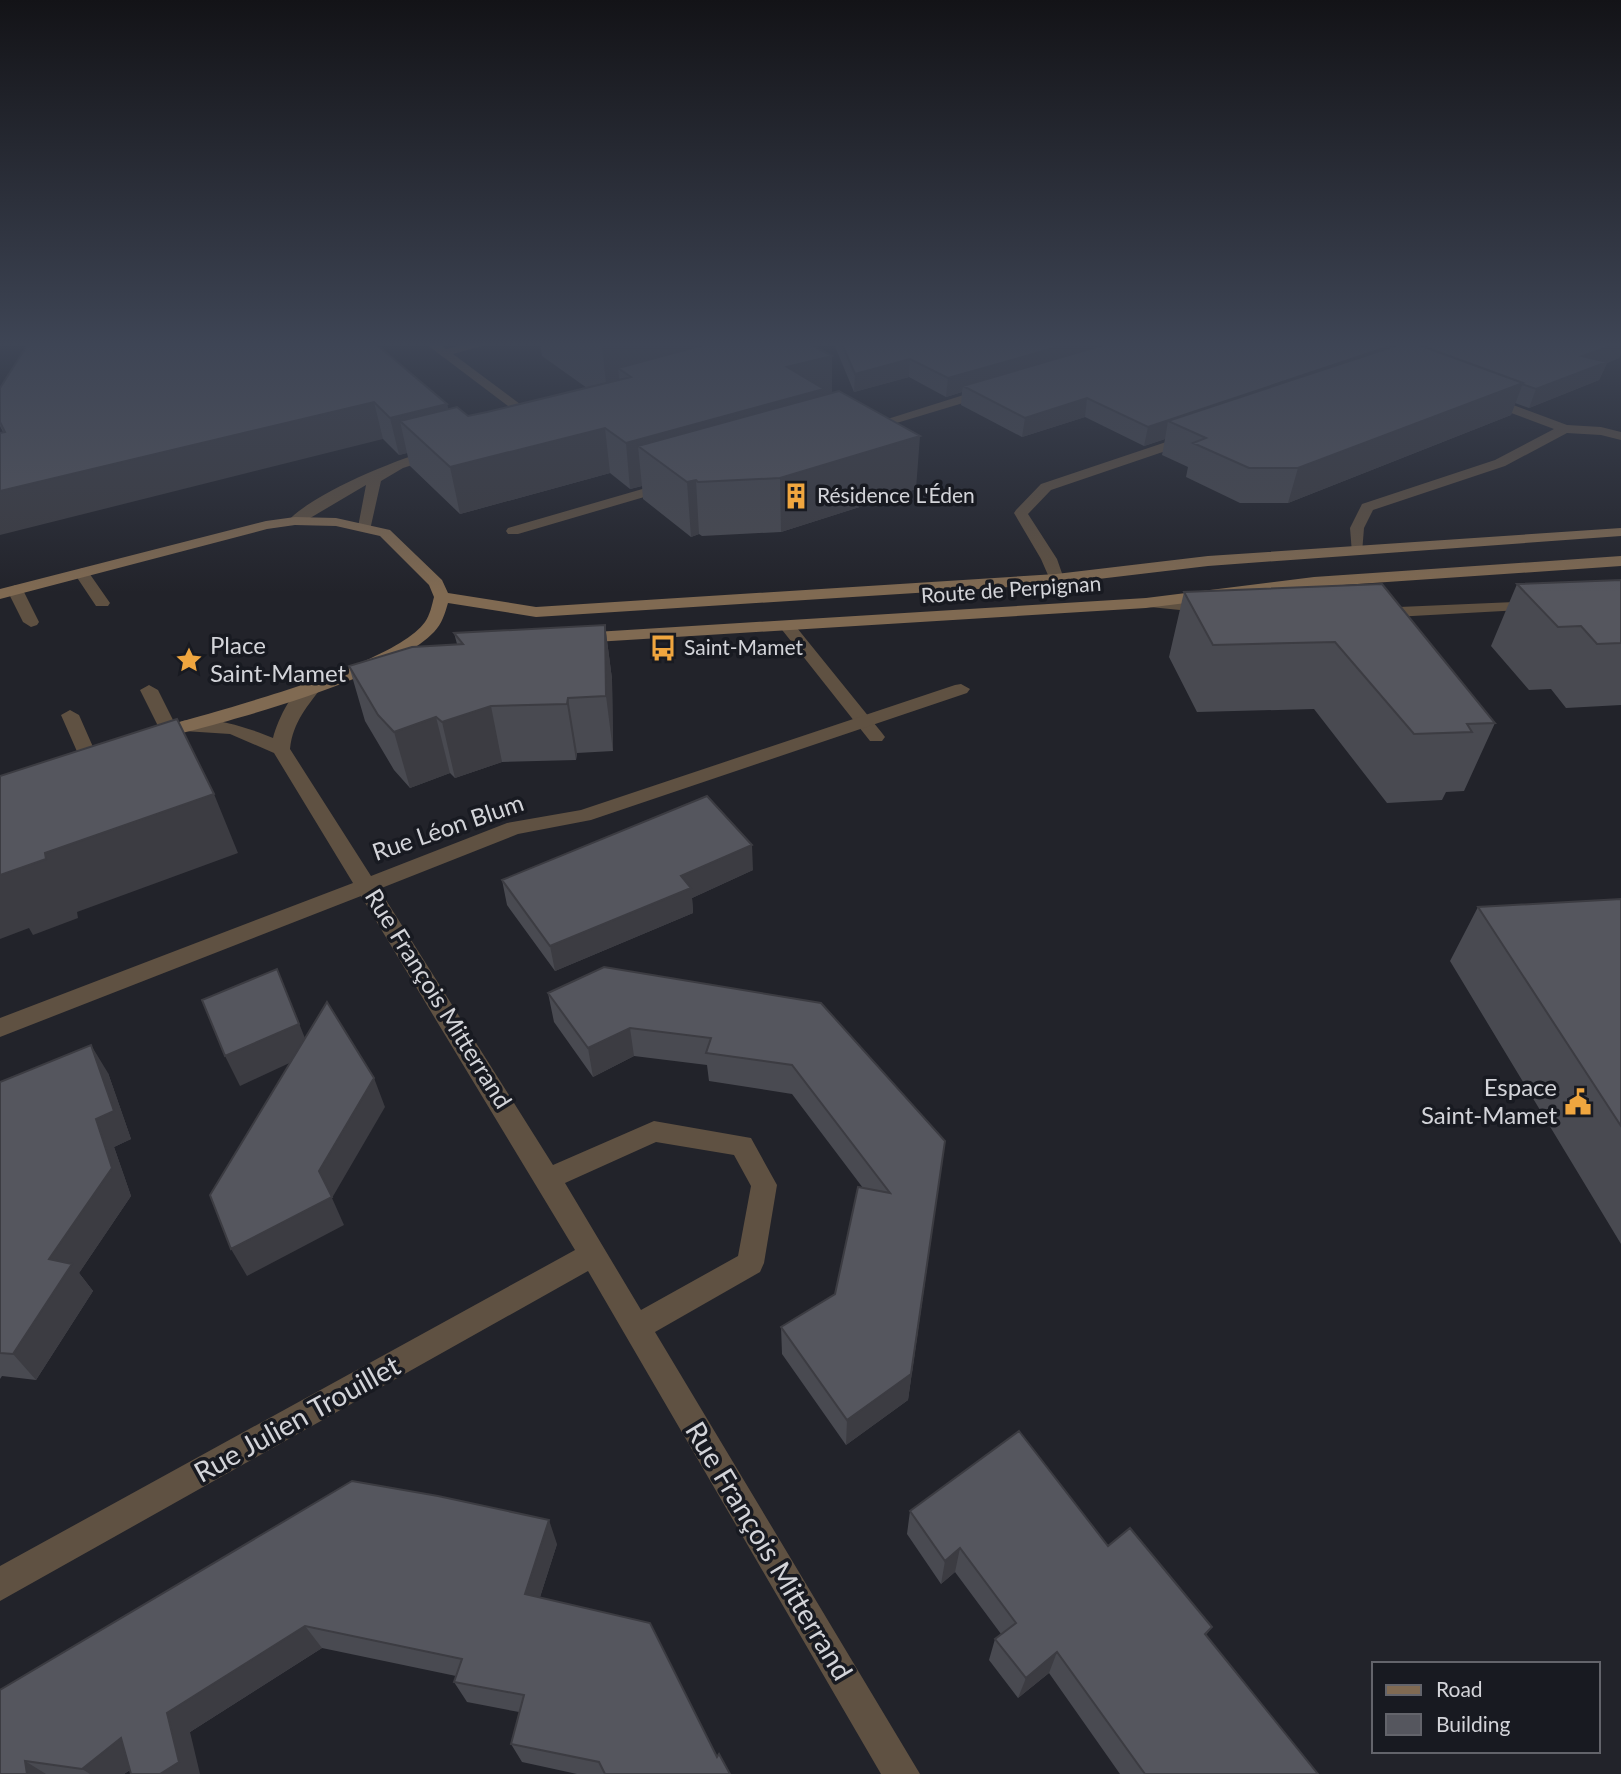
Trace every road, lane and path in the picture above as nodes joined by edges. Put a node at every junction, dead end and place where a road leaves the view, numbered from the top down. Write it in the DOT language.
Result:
graph roads {
  1 [pos="866,427"];
  2 [pos="1559,427"];
  3 [pos="1565,429"];
  4 [pos="848,432"];
  5 [pos="1209,432"];
  6 [pos="1621,436"];
  7 [pos="454,448"];
  8 [pos="403,461"];
  9 [pos="687,480"];
  10 [pos="295,521"];
  11 [pos="366,527"];
  12 [pos="513,531"];
  13 [pos="1621,532"];
  14 [pos="1357,550"];
  15 [pos="1621,561"];
  16 [pos="82,573"];
  17 [pos="1056,579"];
  18 [pos="7,592"];
  19 [pos="442,597"];
  20 [pos="102,603"];
  21 [pos="1146,603"];
  22 [pos="1553,606"];
  23 [pos="1241,609"];
  24 [pos="1365,613"];
  25 [pos="31,622"];
  26 [pos="787,626"];
  27 [pos="559,639"];
  28 [pos="428,647"];
  29 [pos="402,649"];
  30 [pos="315,684"];
  31 [pos="961,689"];
  32 [pos="149,690"];
  33 [pos="70,715"];
  34 [pos="177,728"];
  35 [pos="870,729"];
  36 [pos="131,742"];
  37 [pos="109,749"];
  38 [pos="281,749"];
  39 [pos="81,759"];
  40 [pos="367,883"];
  41 [pos="0,1028"];
  42 [pos="548,1179"];
  43 [pos="593,1254"];
  44 [pos="636,1328"];
  45 [pos="0,1584"];
  46 [pos="902,1774"];
  1 -- 4 [label="street"];
  2 -- 3 [label="street"];
  3 -- 6 [label="street"];
  3 -- 14 [label="street"];
  5 -- 17 [label="street"];
  7 -- 8 [label="street"];
  8 -- 10 [label="street"];
  8 -- 11 [label="street"];
  9 -- 12 [label="street"];
  10 -- 11 [label="main road"];
  10 -- 16 [label="main road"];
  11 -- 19 [label="main road"];
  13 -- 14 [label="main road, Route de Perpignan"];
  14 -- 17 [label="main road, Route de Perpignan"];
  15 -- 21 [label="main road, Route de Perpignan"];
  16 -- 18 [label="main road"];
  16 -- 20 [label="street"];
  17 -- 19 [label="main road, Route de Perpignan"];
  18 -- 25 [label="street"];
  19 -- 29 [label="main road"];
  21 -- 23 [label="street"];
  21 -- 26 [label="main road, Route de Perpignan"];
  22 -- 24 [label="street"];
  26 -- 27 [label="main road, Route de Perpignan"];
  26 -- 35 [label="street"];
  28 -- 29 [label="main road"];
  29 -- 30 [label="main road"];
  30 -- 34 [label="main road"];
  30 -- 38 [label="street"];
  31 -- 35 [label="street, Rue Léon Blum"];
  32 -- 34 [label="street"];
  33 -- 39 [label="street"];
  34 -- 36 [label="main road"];
  34 -- 38 [label="street"];
  35 -- 40 [label="street, Rue Léon Blum"];
  37 -- 39 [label="main road"];
  38 -- 40 [label="street, Rue François Mitterrand"];
  40 -- 41 [label="street, Rue Léon Blum"];
  40 -- 42 [label="street, Rue François Mitterrand"];
  42 -- 43 [label="street, Rue François Mitterrand"];
  42 -- 44 [label="street"];
  43 -- 44 [label="street, Rue François Mitterrand"];
  43 -- 45 [label="street, Rue Julien Trouillet"];
  44 -- 46 [label="street, Rue François Mitterrand"];
}
